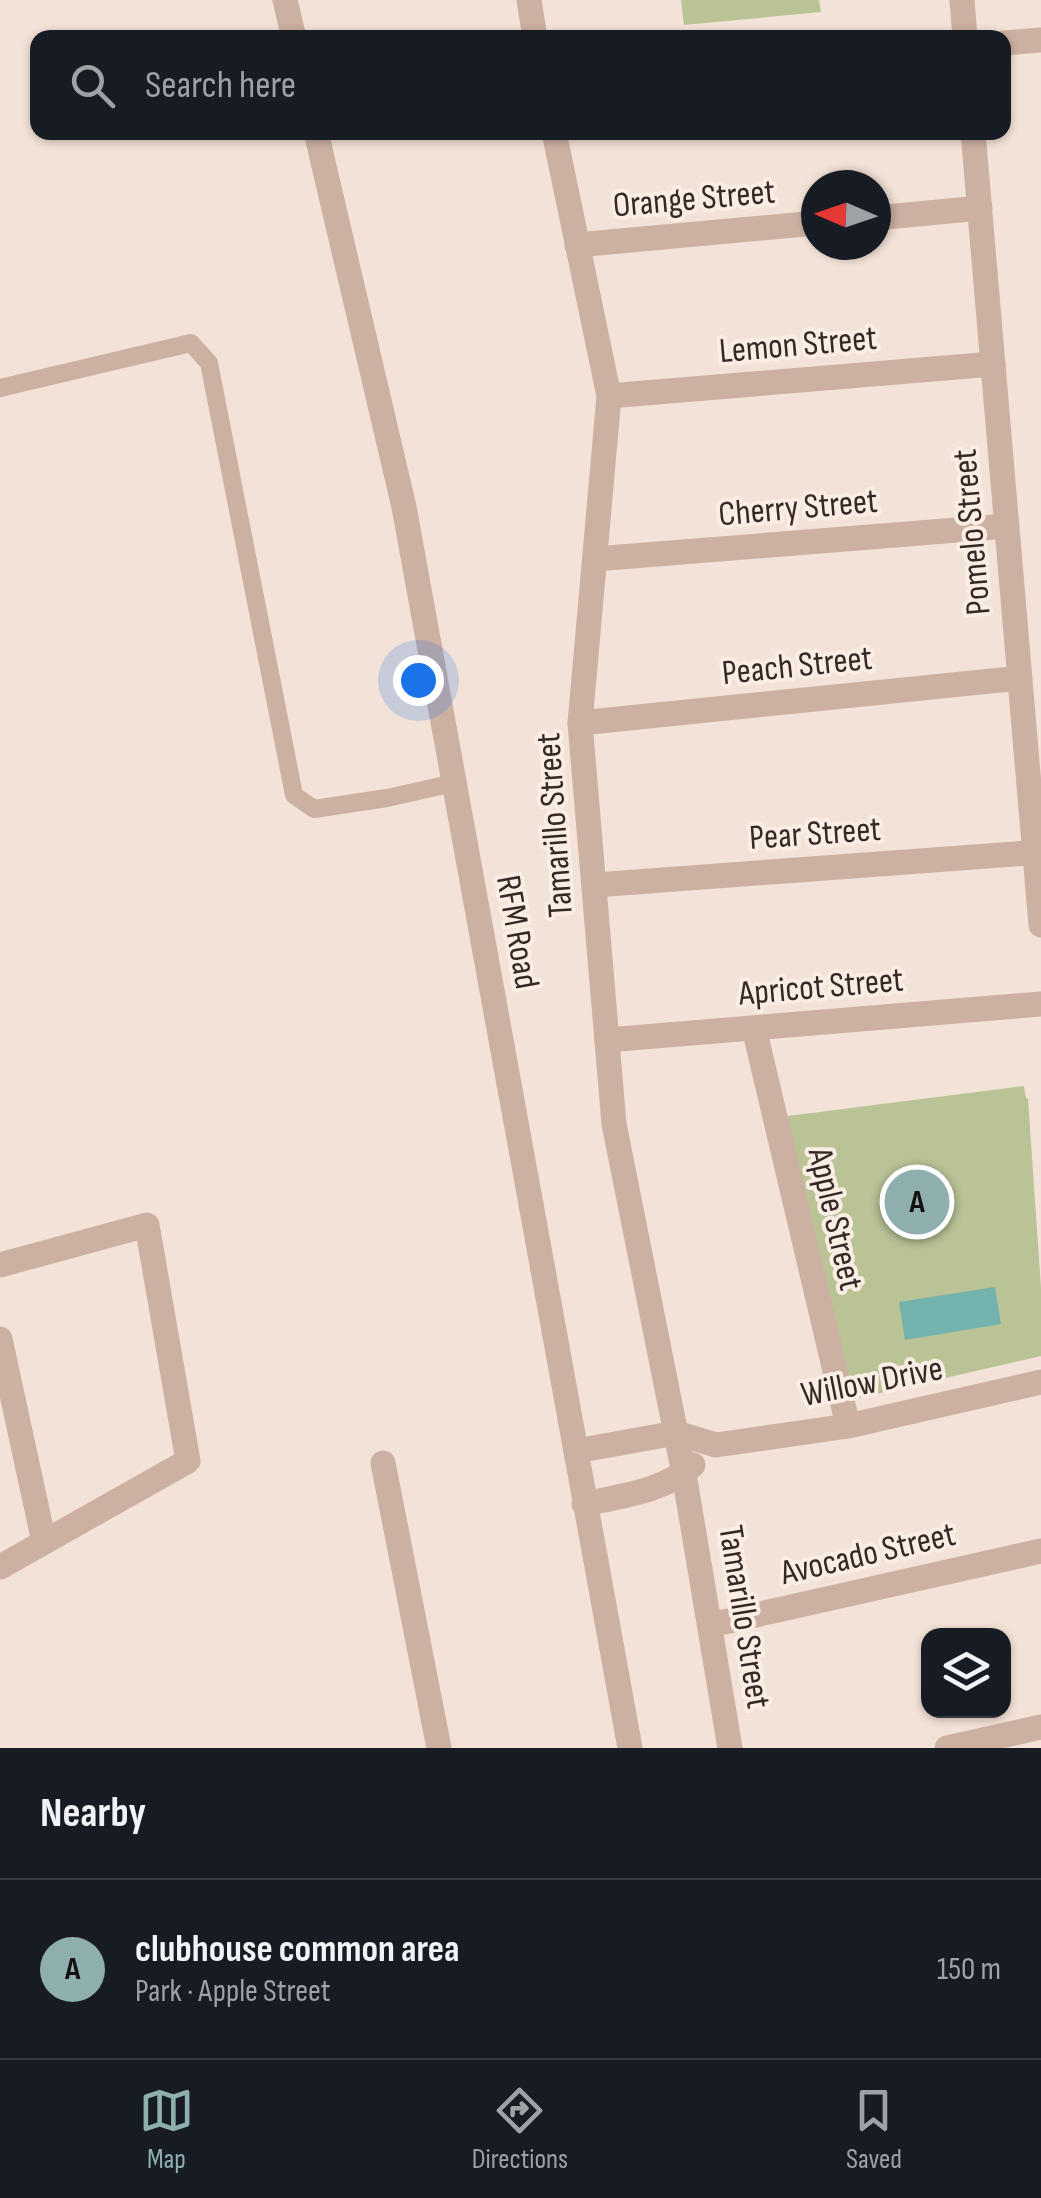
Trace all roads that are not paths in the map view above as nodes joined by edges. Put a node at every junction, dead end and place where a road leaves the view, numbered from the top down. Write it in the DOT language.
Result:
graph roads {
  1 [pos="285,0"];
  2 [pos="528,0"];
  3 [pos="962,0"];
  4 [pos="292,30"];
  5 [pos="534,30"];
  6 [pos="964,30"];
  7 [pos="1041,40"];
  8 [pos="1011,42"];
  9 [pos="318,140"];
  10 [pos="556,140"];
  11 [pos="975,140"];
  12 [pos="980,208"];
  13 [pos="891,217"];
  14 [pos="801,224"];
  15 [pos="577,244"];
  16 [pos="994,364"];
  17 [pos="0,388"];
  18 [pos="608,396"];
  19 [pos="1007,526"];
  20 [pos="594,560"];
  21 [pos="1020,678"];
  22 [pos="580,723"];
  23 [pos="454,783"];
  24 [pos="1038,852"];
  25 [pos="594,886"];
  26 [pos="1041,926"];
  27 [pos="1041,1004"];
  28 [pos="754,1028"];
  29 [pos="608,1040"];
  30 [pos="0,1265"];
  31 [pos="0,1339"];
  32 [pos="1041,1382"];
  33 [pos="848,1426"];
  34 [pos="676,1433"];
  35 [pos="716,1446"];
  36 [pos="576,1451"];
  37 [pos="382,1463"];
  38 [pos="684,1474"];
  39 [pos="584,1504"];
  40 [pos="44,1542"];
  41 [pos="1041,1551"];
  42 [pos="0,1568"];
  43 [pos="710,1625"];
  44 [pos="1041,1726"];
  45 [pos="995,1743"];
  46 [pos="439,1748"];
  47 [pos="630,1748"];
  48 [pos="730,1748"];
  49 [pos="947,1748"];
  1 -- 4 [label="street"];
  2 -- 5 [label="street"];
  3 -- 6 [label="street"];
  7 -- 8 [label="street"];
  9 -- 23 [label="street, RFM Road"];
  10 -- 15 [label="street, Tamarillo Street"];
  11 -- 12 [label="street, Pomelo Street"];
  12 -- 13 [label="street"];
  12 -- 16 [label="street, Pomelo Street"];
  14 -- 15 [label="street, Orange Street"];
  15 -- 18 [label="street, Tamarillo Street"];
  16 -- 18 [label="street, Lemon Street"];
  16 -- 19 [label="street, Pomelo Street"];
  17 -- 23 [label="lane"];
  18 -- 20 [label="street, Tamarillo Street"];
  19 -- 20 [label="street, Cherry Street"];
  19 -- 21 [label="street, Pomelo Street"];
  20 -- 22 [label="street, Tamarillo Street"];
  21 -- 22 [label="street, Peach Street"];
  21 -- 24 [label="street, Pomelo Street"];
  22 -- 25 [label="street, Tamarillo Street"];
  23 -- 36 [label="street, RFM Road"];
  24 -- 25 [label="street, Pear Street"];
  24 -- 26 [label="street, Pomelo Street"];
  25 -- 29 [label="street, Tamarillo Street"];
  27 -- 28 [label="street, Apricot Street"];
  28 -- 29 [label="street, Apricot Street"];
  28 -- 33 [label="street, Apple Street"];
  29 -- 34 [label="street, Tamarillo Street"];
  30 -- 40 [label="street"];
  31 -- 40 [label="street"];
  32 -- 33 [label="street, Willow Drive"];
  33 -- 35 [label="street, Willow Drive"];
  34 -- 35 [label="street"];
  34 -- 36 [label="street"];
  34 -- 38 [label="street, Tamarillo Street"];
  35 -- 38 [label="street"];
  36 -- 39 [label="street, RFM Road"];
  37 -- 46 [label="street"];
  38 -- 39 [label="street"];
  38 -- 43 [label="street, Tamarillo Street"];
  39 -- 47 [label="street, RFM Road"];
  40 -- 42 [label="street"];
  41 -- 43 [label="street, Avocado Street"];
  43 -- 48 [label="street, Tamarillo Street"];
  44 -- 45 [label="street"];
  45 -- 49 [label="street"];
}
